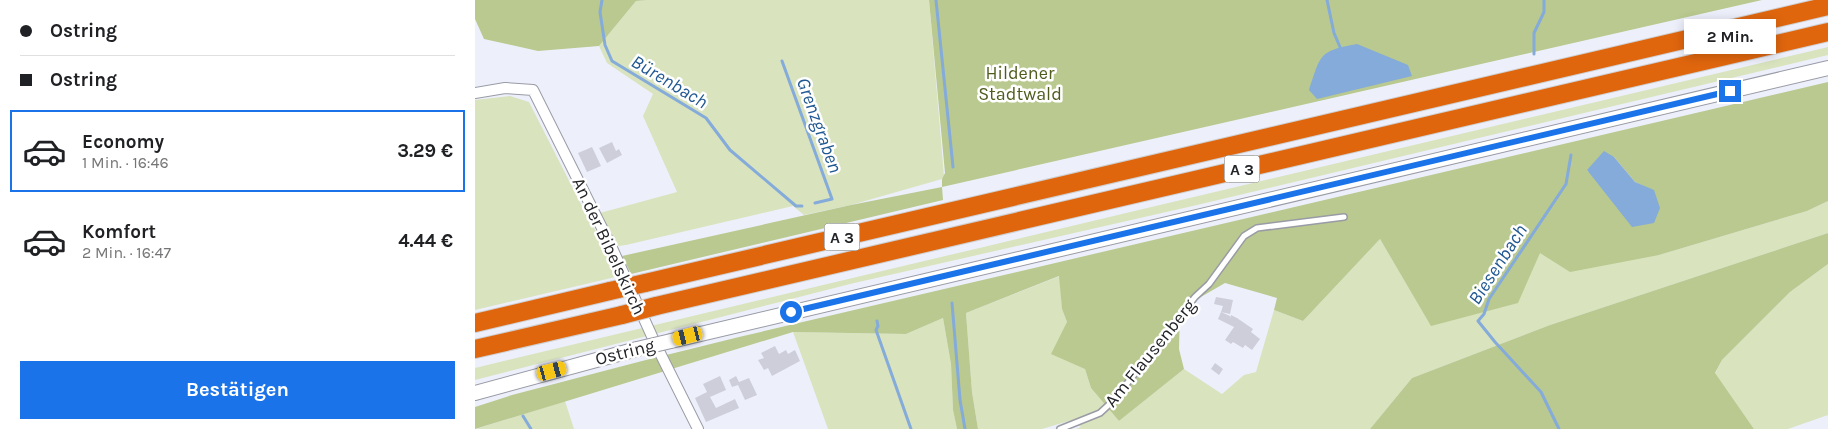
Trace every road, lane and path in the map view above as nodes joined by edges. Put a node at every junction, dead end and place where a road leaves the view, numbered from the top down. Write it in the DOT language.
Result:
graph roads {
  1 [pos="1828,6"];
  2 [pos="1828,32"];
  3 [pos="1828,68"];
  4 [pos="475,93"];
  5 [pos="1344,217"];
  6 [pos="475,323"];
  7 [pos="475,349"];
  8 [pos="475,393"];
  9 [pos="698,429"];
  10 [pos="1060,429"];
  1 -- 6 [label="highway, A 3, bridge"];
  2 -- 7 [label="highway, A 3, bridge"];
  3 -- 8 [label="main road, Ostring, bridge"];
  4 -- 9 [label="street, An der Bibelskirch"];
  5 -- 10 [label="lane, Am Flausenberg"];
}
